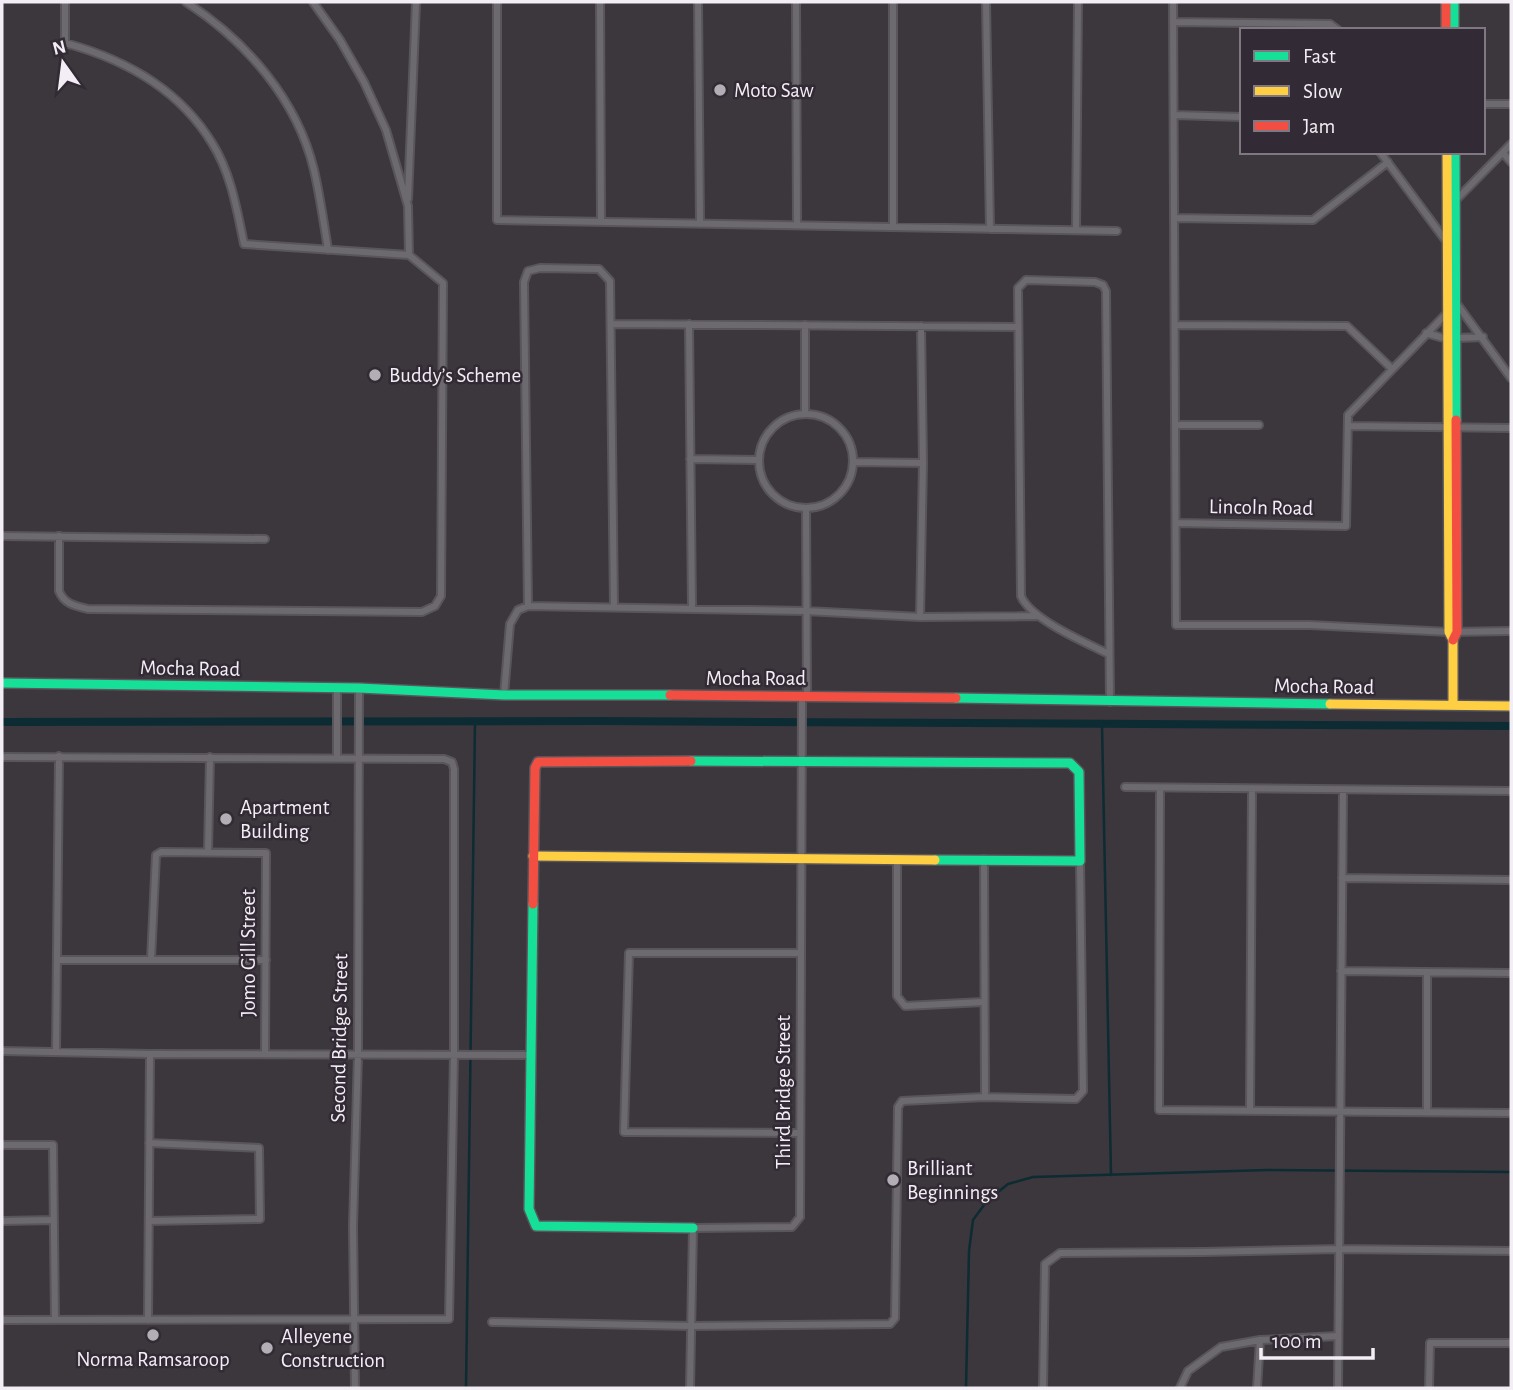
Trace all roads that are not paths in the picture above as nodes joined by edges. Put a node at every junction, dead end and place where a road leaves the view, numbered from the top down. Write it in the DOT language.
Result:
graph roads {
  1 [pos="65,2"];
  2 [pos="186,2"];
  3 [pos="313,2"];
  4 [pos="497,2"];
  5 [pos="600,2"];
  6 [pos="698,2"];
  7 [pos="796,2"];
  8 [pos="893,2"];
  9 [pos="986,2"];
  10 [pos="1078,2"];
  11 [pos="1173,2"];
  12 [pos="1446,2"];
  13 [pos="1454,2"];
  14 [pos="416,3"];
  15 [pos="1173,22"];
  16 [pos="1335,28"];
  17 [pos="1446,28"];
  18 [pos="1454,28"];
  19 [pos="1485,104"];
  20 [pos="1511,104"];
  21 [pos="1174,115"];
  22 [pos="1240,117"];
  23 [pos="1511,144"];
  24 [pos="1503,153"];
  25 [pos="1382,154"];
  26 [pos="1447,154"];
  27 [pos="1455,154"];
  28 [pos="1388,162"];
  29 [pos="1511,162"];
  30 [pos="1455,201"];
  31 [pos="408,206"];
  32 [pos="1174,218"];
  33 [pos="601,222"];
  34 [pos="701,223"];
  35 [pos="797,225"];
  36 [pos="893,227"];
  37 [pos="990,229"];
  38 [pos="1076,230"];
  39 [pos="1117,231"];
  40 [pos="1447,242"];
  41 [pos="328,250"];
  42 [pos="409,255"];
  43 [pos="1457,304"];
  44 [pos="1447,313"];
  45 [pos="612,324"];
  46 [pos="689,324"];
  47 [pos="805,325"];
  48 [pos="921,326"];
  49 [pos="1175,326"];
  50 [pos="1018,327"];
  51 [pos="1426,332"];
  52 [pos="1483,337"];
  53 [pos="1452,338"];
  54 [pos="1391,368"];
  55 [pos="1510,374"];
  56 [pos="805,414"];
  57 [pos="1175,425"];
  58 [pos="1259,425"];
  59 [pos="1348,426"];
  60 [pos="1452,428"];
  61 [pos="1511,428"];
  62 [pos="690,459"];
  63 [pos="758,460"];
  64 [pos="853,462"];
  65 [pos="923,463"];
  66 [pos="806,508"];
  67 [pos="1176,523"];
  68 [pos="2,536"];
  69 [pos="59,536"];
  70 [pos="265,539"];
  71 [pos="528,606"];
  72 [pos="614,607"];
  73 [pos="692,609"];
  74 [pos="806,611"];
  75 [pos="1040,616"];
  76 [pos="920,617"];
  77 [pos="1511,631"];
  78 [pos="1453,635"];
  79 [pos="1109,654"];
  80 [pos="2,682"];
  81 [pos="337,688"];
  82 [pos="359,688"];
  83 [pos="505,695"];
  84 [pos="804,695"];
  85 [pos="1110,702"];
  86 [pos="1453,705"];
  87 [pos="1511,706"];
  88 [pos="58,756"];
  89 [pos="2,757"];
  90 [pos="210,757"];
  91 [pos="337,758"];
  92 [pos="359,758"];
  93 [pos="802,760"];
  94 [pos="1125,788"];
  95 [pos="1160,788"];
  96 [pos="1252,790"];
  97 [pos="1343,791"];
  98 [pos="1511,791"];
  99 [pos="208,852"];
  100 [pos="533,856"];
  101 [pos="801,858"];
  102 [pos="985,859"];
  103 [pos="897,860"];
  104 [pos="1080,861"];
  105 [pos="1342,878"];
  106 [pos="1511,880"];
  107 [pos="800,953"];
  108 [pos="57,960"];
  109 [pos="150,960"];
  110 [pos="266,960"];
  111 [pos="1341,971"];
  112 [pos="1427,972"];
  113 [pos="1511,973"];
  114 [pos="983,1002"];
  115 [pos="2,1051"];
  116 [pos="56,1052"];
  117 [pos="150,1054"];
  118 [pos="265,1054"];
  119 [pos="454,1054"];
  120 [pos="358,1055"];
  121 [pos="531,1055"];
  122 [pos="985,1097"];
  123 [pos="1250,1111"];
  124 [pos="1339,1111"];
  125 [pos="1427,1112"];
  126 [pos="1511,1113"];
  127 [pos="800,1133"];
  128 [pos="149,1143"];
  129 [pos="2,1145"];
  130 [pos="54,1220"];
  131 [pos="2,1221"];
  132 [pos="149,1221"];
  133 [pos="701,1228"];
  134 [pos="1339,1249"];
  135 [pos="1511,1251"];
  136 [pos="2,1320"];
  137 [pos="55,1320"];
  138 [pos="148,1320"];
  139 [pos="356,1320"];
  140 [pos="492,1322"];
  141 [pos="691,1326"];
  142 [pos="1338,1336"];
  143 [pos="1260,1340"];
  144 [pos="1511,1343"];
  145 [pos="355,1386"];
  146 [pos="690,1388"];
  147 [pos="1043,1388"];
  148 [pos="1180,1388"];
  149 [pos="1257,1388"];
  150 [pos="1338,1388"];
  151 [pos="1429,1388"];
  1 -- 41 [label="street"];
  2 -- 41 [label="street"];
  3 -- 31 [label="street"];
  4 -- 33 [label="street"];
  5 -- 33 [label="street"];
  6 -- 34 [label="street"];
  7 -- 35 [label="street"];
  8 -- 36 [label="street"];
  9 -- 37 [label="street"];
  10 -- 38 [label="street"];
  11 -- 15 [label="street"];
  12 -- 17 [label="street"];
  13 -- 18 [label="street"];
  14 -- 31 [label="street"];
  15 -- 16 [label="street"];
  15 -- 21 [label="street"];
  19 -- 20 [label="street"];
  21 -- 22 [label="street"];
  21 -- 32 [label="street"];
  23 -- 24 [label="street"];
  24 -- 29 [label="street"];
  24 -- 30 [label="street"];
  25 -- 28 [label="street"];
  26 -- 40 [label="street"];
  27 -- 30 [label="street"];
  28 -- 32 [label="street"];
  28 -- 40 [label="street"];
  30 -- 43 [label="street"];
  31 -- 42 [label="street"];
  32 -- 49 [label="street"];
  33 -- 34 [label="street"];
  34 -- 35 [label="street"];
  35 -- 36 [label="street"];
  36 -- 37 [label="street"];
  37 -- 38 [label="street"];
  38 -- 39 [label="street"];
  40 -- 44 [label="street"];
  41 -- 42 [label="street"];
  42 -- 69 [label="street"];
  43 -- 52 [label="street"];
  43 -- 53 [label="street"];
  44 -- 51 [label="street"];
  44 -- 53 [label="street"];
  45 -- 46 [label="street"];
  45 -- 71 [label="street"];
  45 -- 72 [label="street"];
  46 -- 47 [label="street"];
  46 -- 62 [label="street"];
  47 -- 48 [label="street"];
  47 -- 56 [label="street"];
  48 -- 50 [label="street"];
  48 -- 65 [label="street"];
  49 -- 54 [label="street"];
  49 -- 57 [label="street"];
  50 -- 75 [label="street"];
  50 -- 79 [label="street"];
  51 -- 53 [label="street"];
  51 -- 54 [label="street"];
  52 -- 53 [label="street"];
  52 -- 55 [label="street"];
  53 -- 60 [label="street"];
  54 -- 59 [label="street"];
  56 -- 63 [label="street"];
  56 -- 64 [label="street"];
  57 -- 58 [label="street"];
  57 -- 67 [label="street"];
  59 -- 60 [label="street"];
  59 -- 67 [label="street, Lincoln Road"];
  60 -- 61 [label="street"];
  60 -- 78 [label="street"];
  62 -- 63 [label="street"];
  62 -- 73 [label="street"];
  63 -- 66 [label="street"];
  64 -- 65 [label="street"];
  64 -- 66 [label="street"];
  65 -- 76 [label="street"];
  66 -- 74 [label="street, Third Bridge Street"];
  67 -- 78 [label="street"];
  68 -- 69 [label="street"];
  69 -- 70 [label="street"];
  71 -- 72 [label="street"];
  71 -- 83 [label="street"];
  72 -- 73 [label="street"];
  73 -- 74 [label="street"];
  74 -- 76 [label="street"];
  74 -- 84 [label="street, Third Bridge Street"];
  75 -- 76 [label="street"];
  75 -- 79 [label="street"];
  77 -- 78 [label="street"];
  78 -- 86 [label="street"];
  79 -- 85 [label="street"];
  80 -- 81 [label="street, Mocha Road"];
  81 -- 82 [label="street, Mocha Road"];
  81 -- 91 [label="street"];
  82 -- 83 [label="street, Mocha Road"];
  82 -- 92 [label="street, Second Bridge Street"];
  83 -- 84 [label="street, Mocha Road"];
  84 -- 85 [label="street, Mocha Road"];
  84 -- 93 [label="street, Third Bridge Street"];
  85 -- 86 [label="street, Mocha Road"];
  86 -- 87 [label="street, Mocha Road"];
  88 -- 89 [label="street"];
  88 -- 90 [label="street"];
  88 -- 108 [label="street"];
  90 -- 91 [label="street"];
  90 -- 99 [label="street"];
  91 -- 92 [label="street"];
  92 -- 119 [label="street"];
  92 -- 120 [label="street, Second Bridge Street"];
  93 -- 100 [label="street"];
  93 -- 101 [label="street, Third Bridge Street"];
  93 -- 104 [label="street"];
  94 -- 95 [label="street"];
  95 -- 96 [label="street"];
  95 -- 123 [label="street"];
  96 -- 97 [label="street"];
  96 -- 123 [label="street"];
  97 -- 98 [label="street"];
  97 -- 105 [label="street"];
  99 -- 109 [label="street"];
  99 -- 110 [label="street, Jomo Gill Street"];
  100 -- 101 [label="street"];
  100 -- 121 [label="street"];
  101 -- 103 [label="street"];
  101 -- 107 [label="street, Third Bridge Street"];
  102 -- 103 [label="street"];
  102 -- 104 [label="street"];
  102 -- 114 [label="street"];
  103 -- 114 [label="street"];
  104 -- 122 [label="street"];
  105 -- 106 [label="street"];
  105 -- 111 [label="street"];
  107 -- 127 [label="street, Third Bridge Street"];
  107 -- 127 [label="street"];
  108 -- 109 [label="street"];
  108 -- 116 [label="street"];
  109 -- 110 [label="street"];
  110 -- 118 [label="street, Jomo Gill Street"];
  111 -- 112 [label="street"];
  111 -- 124 [label="street"];
  112 -- 113 [label="street"];
  112 -- 125 [label="street"];
  114 -- 122 [label="street"];
  115 -- 116 [label="street"];
  116 -- 117 [label="street"];
  117 -- 118 [label="street"];
  117 -- 128 [label="street"];
  118 -- 120 [label="street"];
  119 -- 120 [label="street"];
  119 -- 121 [label="street"];
  119 -- 139 [label="street"];
  120 -- 139 [label="street, Second Bridge Street"];
  121 -- 133 [label="street"];
  122 -- 141 [label="street"];
  123 -- 124 [label="street"];
  124 -- 125 [label="street"];
  124 -- 134 [label="street"];
  125 -- 126 [label="street"];
  127 -- 133 [label="street, Third Bridge Street"];
  128 -- 132 [label="street"];
  128 -- 132 [label="street"];
  129 -- 130 [label="street"];
  130 -- 131 [label="street"];
  130 -- 137 [label="street"];
  132 -- 138 [label="street"];
  133 -- 141 [label="street"];
  134 -- 135 [label="street"];
  134 -- 142 [label="street"];
  134 -- 147 [label="street"];
  136 -- 137 [label="street"];
  137 -- 138 [label="street"];
  138 -- 139 [label="street"];
  139 -- 145 [label="street, Second Bridge Street"];
  140 -- 141 [label="street"];
  141 -- 146 [label="street"];
  142 -- 143 [label="street"];
  142 -- 150 [label="street"];
  143 -- 148 [label="street"];
  143 -- 149 [label="street"];
  144 -- 151 [label="street"];
}
